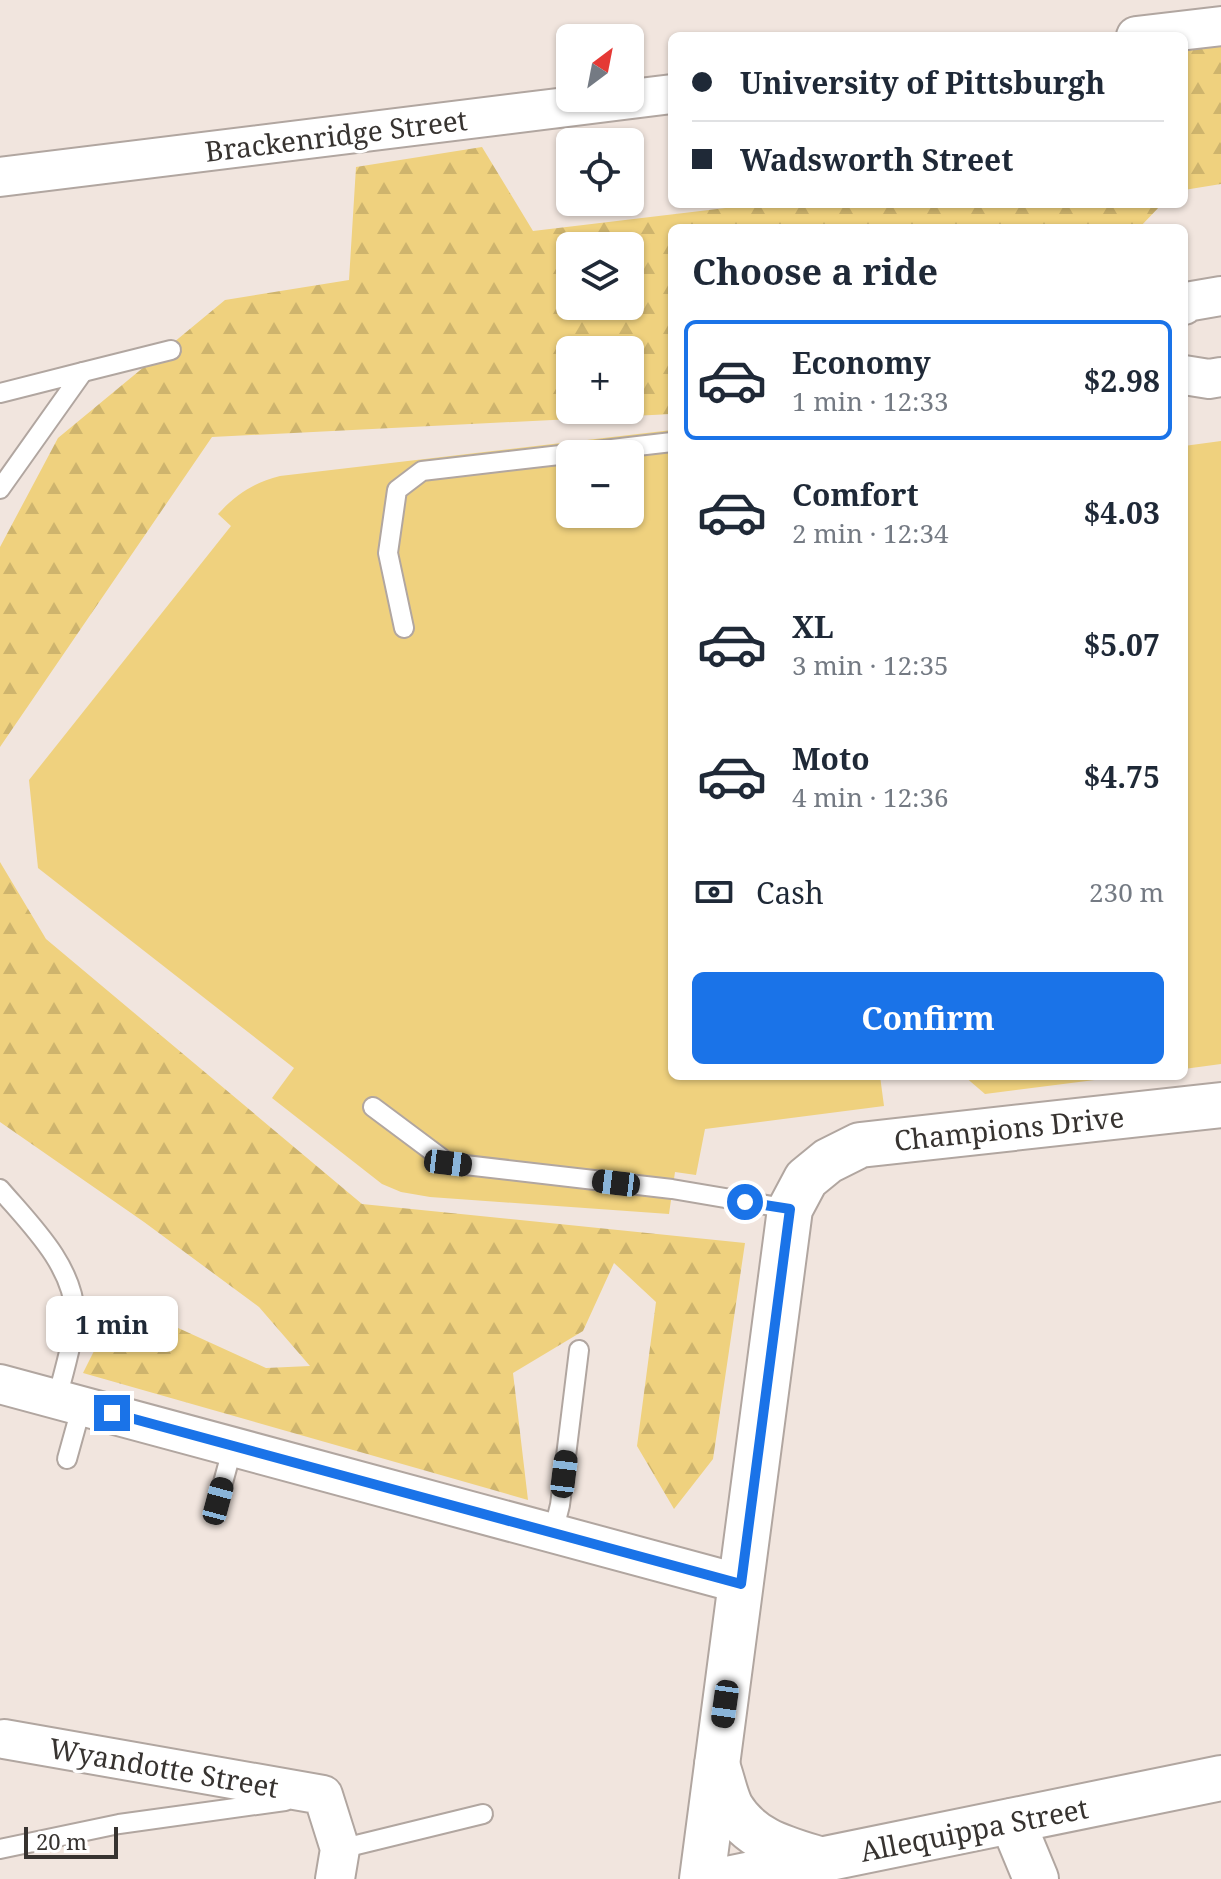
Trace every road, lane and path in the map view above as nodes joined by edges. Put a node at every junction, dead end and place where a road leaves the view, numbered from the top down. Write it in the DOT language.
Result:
graph roads {
  1 [pos="1221,26"];
  2 [pos="1170,32"];
  3 [pos="668,94"];
  4 [pos="0,177"];
  5 [pos="1221,296"];
  6 [pos="1188,302"];
  7 [pos="171,350"];
  8 [pos="83,372"];
  9 [pos="1188,376"];
  10 [pos="1221,377"];
  11 [pos="0,393"];
  12 [pos="668,442"];
  13 [pos="0,489"];
  14 [pos="404,628"];
  15 [pos="1221,1105"];
  16 [pos="373,1107"];
  17 [pos="0,1189"];
  18 [pos="798,1194"];
  19 [pos="579,1350"];
  20 [pos="0,1384"];
  21 [pos="70,1402"];
  22 [pos="233,1446"];
  23 [pos="67,1459"];
  24 [pos="218,1501"];
  25 [pos="553,1533"];
  26 [pos="741,1584"];
  27 [pos="4,1739"];
  28 [pos="717,1765"];
  29 [pos="1221,1778"];
  30 [pos="323,1795"];
  31 [pos="483,1814"];
  32 [pos="1012,1821"];
  33 [pos="0,1849"];
  34 [pos="822,1860"];
  35 [pos="337,1864"];
  36 [pos="1030,1876"];
  37 [pos="702,1879"];
  38 [pos="727,1879"];
  1 -- 2 [label="street"];
  3 -- 4 [label="street, Brackenridge Street"];
  5 -- 6 [label="street"];
  7 -- 8 [label="lane"];
  8 -- 11 [label="lane"];
  8 -- 13 [label="lane"];
  9 -- 10 [label="street"];
  12 -- 14 [label="lane"];
  15 -- 18 [label="street, Champions Drive"];
  16 -- 18 [label="lane"];
  17 -- 21 [label="lane"];
  18 -- 26 [label="street"];
  19 -- 25 [label="lane"];
  20 -- 21 [label="street"];
  21 -- 22 [label="street"];
  21 -- 23 [label="lane"];
  22 -- 24 [label="lane"];
  22 -- 25 [label="street"];
  25 -- 26 [label="street"];
  26 -- 28 [label="street"];
  27 -- 30 [label="street, Wyandotte Street"];
  28 -- 34 [label="street"];
  28 -- 37 [label="street"];
  29 -- 32 [label="street, Allequippa Street"];
  30 -- 33 [label="lane"];
  30 -- 35 [label="street"];
  31 -- 35 [label="lane"];
  32 -- 34 [label="street, Allequippa Street"];
  32 -- 36 [label="street"];
  34 -- 38 [label="street, Allequippa Street"];
}
